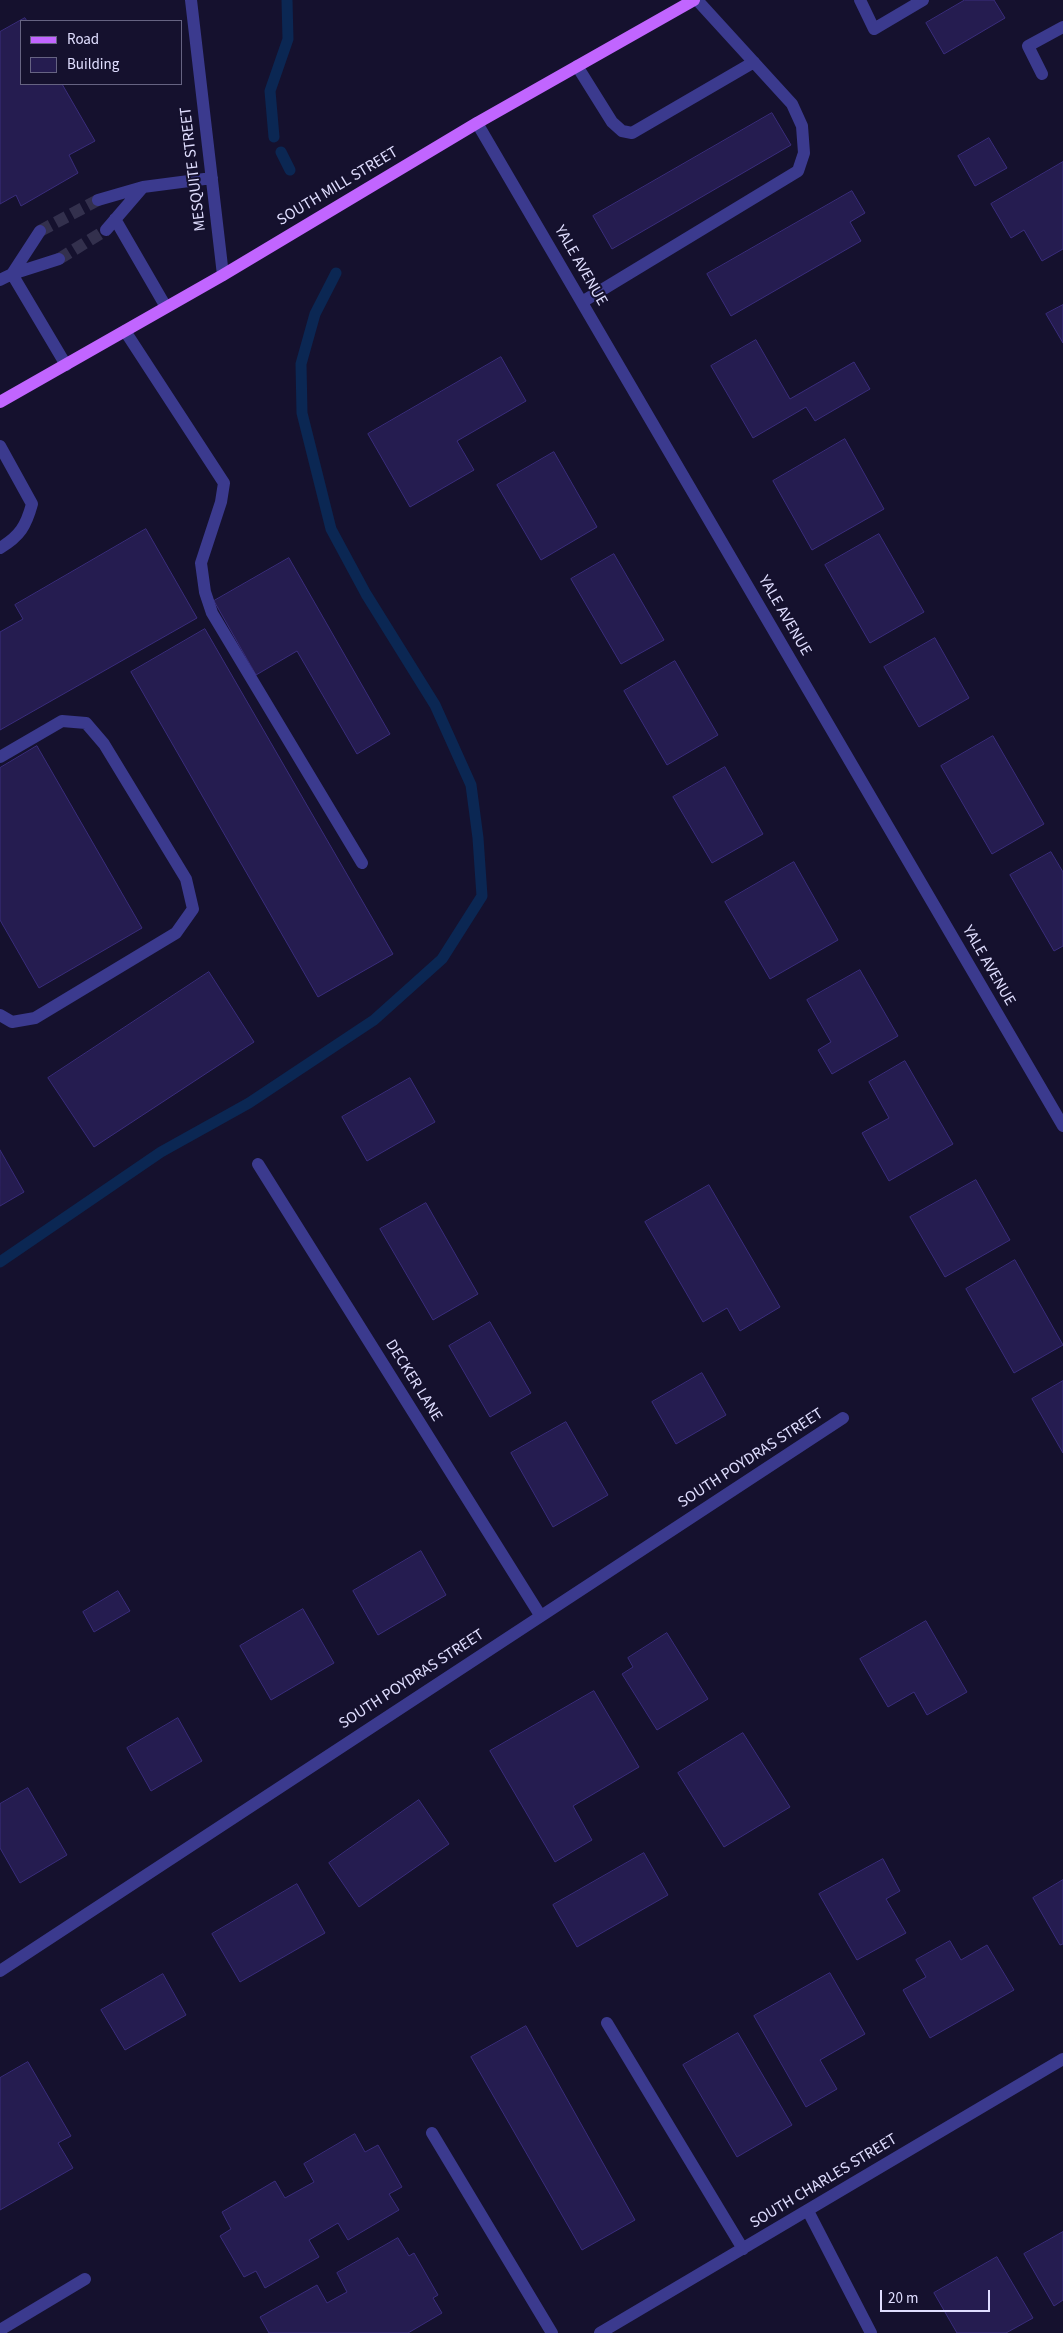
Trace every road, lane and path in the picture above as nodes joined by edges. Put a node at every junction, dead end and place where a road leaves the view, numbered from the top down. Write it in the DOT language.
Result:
graph roads {
  1 [pos="191,0"];
  2 [pos="695,0"];
  3 [pos="860,0"];
  4 [pos="923,0"];
  5 [pos="1063,27"];
  6 [pos="754,62"];
  7 [pos="577,66"];
  8 [pos="1042,74"];
  9 [pos="477,122"];
  10 [pos="212,178"];
  11 [pos="144,187"];
  12 [pos="98,200"];
  13 [pos="115,219"];
  14 [pos="106,230"];
  15 [pos="40,231"];
  16 [pos="59,259"];
  17 [pos="12,274"];
  18 [pos="223,275"];
  19 [pos="0,280"];
  20 [pos="582,302"];
  21 [pos="166,308"];
  22 [pos="125,331"];
  23 [pos="66,365"];
  24 [pos="0,402"];
  25 [pos="0,446"];
  26 [pos="0,548"];
  27 [pos="0,758"];
  28 [pos="362,863"];
  29 [pos="0,1015"];
  30 [pos="1063,1126"];
  31 [pos="258,1164"];
  32 [pos="843,1418"];
  33 [pos="540,1615"];
  34 [pos="0,1971"];
  35 [pos="607,2023"];
  36 [pos="1063,2059"];
  37 [pos="432,2133"];
  38 [pos="808,2211"];
  39 [pos="743,2249"];
  40 [pos="85,2279"];
  41 [pos="0,2330"];
  42 [pos="552,2333"];
  43 [pos="600,2333"];
  44 [pos="871,2333"];
  1 -- 10 [label="street, MESQUITE STREET"];
  2 -- 6 [label="street"];
  2 -- 7 [label="main road, SOUTH MILL STREET"];
  3 -- 4 [label="street"];
  5 -- 8 [label="street"];
  6 -- 7 [label="street"];
  6 -- 20 [label="street"];
  7 -- 9 [label="main road, SOUTH MILL STREET"];
  9 -- 18 [label="main road, SOUTH MILL STREET"];
  9 -- 20 [label="street, YALE AVENUE"];
  10 -- 11 [label="street"];
  10 -- 18 [label="street, MESQUITE STREET"];
  11 -- 12 [label="street"];
  11 -- 13 [label="street"];
  13 -- 14 [label="street"];
  13 -- 21 [label="street"];
  15 -- 17 [label="street"];
  16 -- 17 [label="street"];
  17 -- 19 [label="street"];
  17 -- 23 [label="street"];
  18 -- 21 [label="main road, SOUTH MILL STREET"];
  20 -- 30 [label="street, YALE AVENUE"];
  21 -- 22 [label="main road, SOUTH MILL STREET"];
  22 -- 23 [label="main road, SOUTH MILL STREET"];
  22 -- 28 [label="street"];
  23 -- 24 [label="main road, SOUTH MILL STREET"];
  25 -- 26 [label="street"];
  27 -- 29 [label="street"];
  31 -- 33 [label="street, DECKER LANE"];
  32 -- 33 [label="street, SOUTH POYDRAS STREET"];
  33 -- 34 [label="street, SOUTH POYDRAS STREET"];
  35 -- 39 [label="street"];
  36 -- 38 [label="street, SOUTH CHARLES STREET"];
  37 -- 42 [label="street"];
  38 -- 39 [label="street, SOUTH CHARLES STREET"];
  38 -- 44 [label="street"];
  39 -- 43 [label="street, SOUTH CHARLES STREET"];
  40 -- 41 [label="street"];
}
